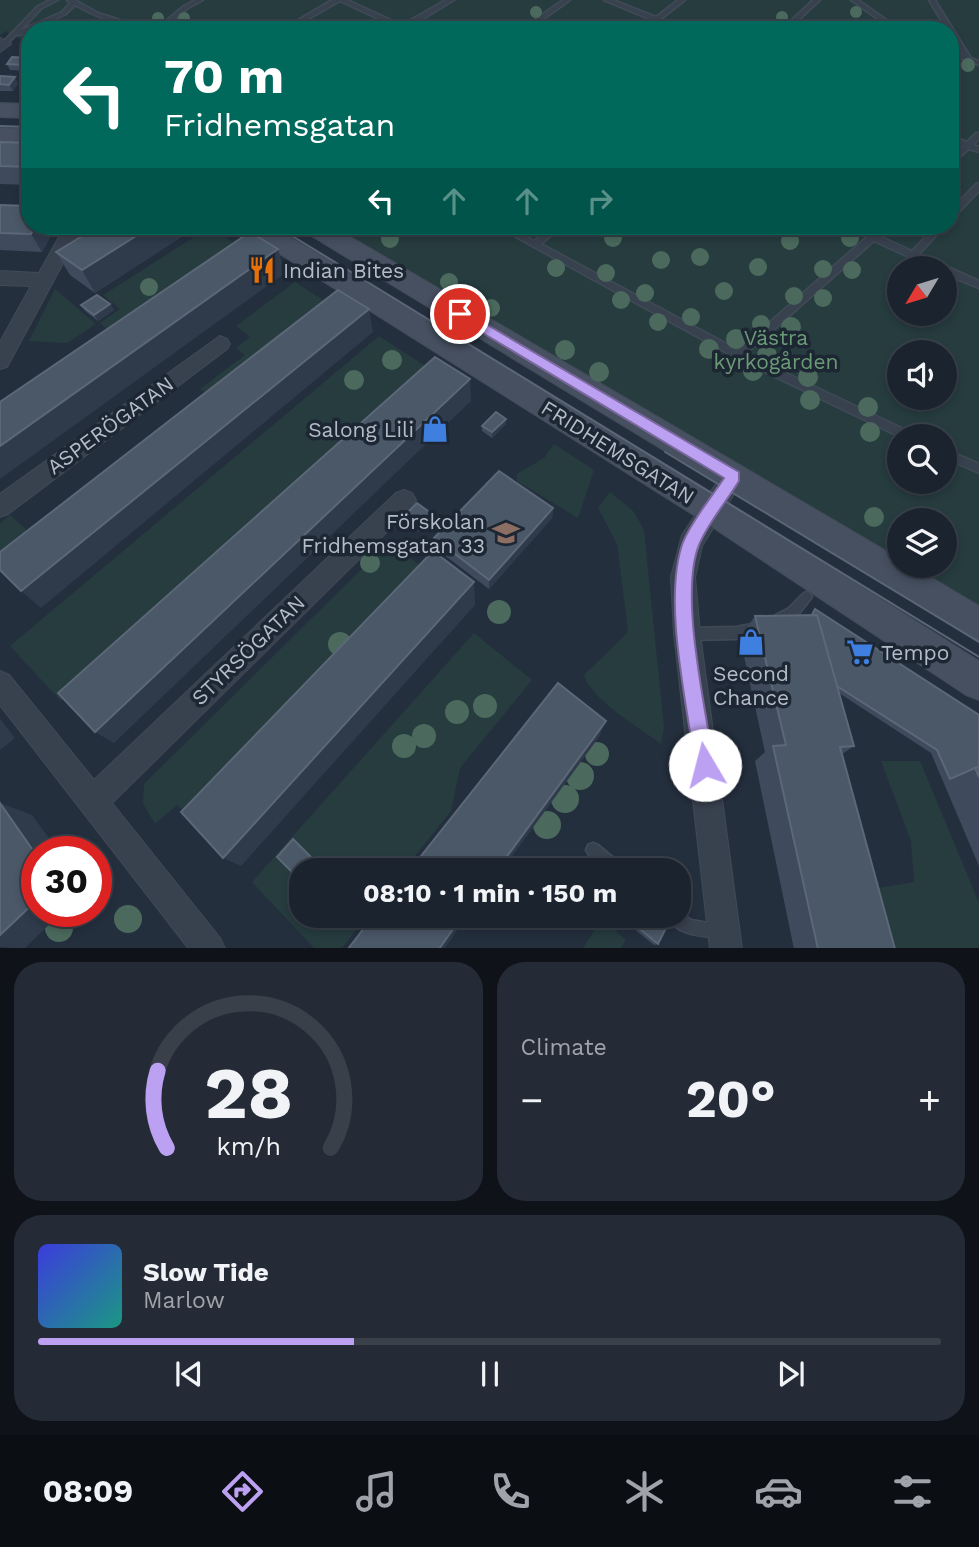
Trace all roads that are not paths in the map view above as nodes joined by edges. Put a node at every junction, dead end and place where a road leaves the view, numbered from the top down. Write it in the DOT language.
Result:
graph roads {
  1 [pos="200,0"];
  2 [pos="340,0"];
  3 [pos="451,0"];
  4 [pos="567,0"];
  5 [pos="607,0"];
  6 [pos="682,0"];
  7 [pos="817,0"];
  8 [pos="854,0"];
  9 [pos="932,0"];
  10 [pos="52,1"];
  11 [pos="72,1"];
  12 [pos="656,19"];
  13 [pos="26,21"];
  14 [pos="48,21"];
  15 [pos="119,21"];
  16 [pos="169,21"];
  17 [pos="301,21"];
  18 [pos="386,21"];
  19 [pos="416,21"];
  20 [pos="536,21"];
  21 [pos="653,21"];
  22 [pos="661,21"];
  23 [pos="793,21"];
  24 [pos="885,21"];
  25 [pos="945,21"];
  26 [pos="21,26"];
  27 [pos="21,34"];
  28 [pos="5,42"];
  29 [pos="959,44"];
  30 [pos="959,55"];
  31 [pos="968,58"];
  32 [pos="979,63"];
  33 [pos="0,110"];
  34 [pos="21,111"];
  35 [pos="0,135"];
  36 [pos="979,135"];
  37 [pos="21,136"];
  38 [pos="959,141"];
  39 [pos="969,145"];
  40 [pos="979,150"];
  41 [pos="959,154"];
  42 [pos="979,186"];
  43 [pos="959,207"];
  44 [pos="69,235"];
  45 [pos="269,235"];
  46 [pos="329,235"];
  47 [pos="517,235"];
  48 [pos="547,235"];
  49 [pos="932,235"];
  50 [pos="874,236"];
  51 [pos="535,245"];
  52 [pos="913,255"];
  53 [pos="957,275"];
  54 [pos="0,278"];
  55 [pos="44,280"];
  56 [pos="979,285"];
  57 [pos="220,344"];
  58 [pos="739,355"];
  59 [pos="0,361"];
  60 [pos="887,426"];
  61 [pos="957,459"];
  62 [pos="979,470"];
  63 [pos="734,476"];
  64 [pos="404,500"];
  65 [pos="0,507"];
  66 [pos="711,509"];
  67 [pos="806,597"];
  68 [pos="979,625"];
  69 [pos="687,634"];
  70 [pos="979,682"];
  71 [pos="0,684"];
  72 [pos="92,802"];
  73 [pos="593,850"];
  74 [pos="603,858"];
  75 [pos="691,928"];
  76 [pos="725,940"];
  77 [pos="209,948"];
  1 -- 16 [label="lane"];
  2 -- 17 [label="lane"];
  2 -- 18 [label="lane"];
  3 -- 19 [label="lane"];
  4 -- 20 [label="lane"];
  5 -- 12 [label="lane"];
  6 -- 12 [label="lane"];
  7 -- 23 [label="lane"];
  8 -- 24 [label="lane"];
  9 -- 25 [label="lane"];
  10 -- 13 [label="lane"];
  11 -- 14 [label="lane"];
  11 -- 15 [label="lane"];
  12 -- 21 [label="lane"];
  12 -- 22 [label="lane"];
  26 -- 28 [label="lane"];
  27 -- 28 [label="lane"];
  29 -- 31 [label="lane"];
  30 -- 31 [label="lane"];
  31 -- 32 [label="lane"];
  33 -- 34 [label="street"];
  35 -- 37 [label="street"];
  36 -- 39 [label="lane"];
  38 -- 39 [label="lane"];
  39 -- 40 [label="lane"];
  39 -- 41 [label="lane"];
  42 -- 43 [label="lane"];
  44 -- 55 [label="street"];
  45 -- 66 [label="street, FRIDHEMSGATAN"];
  46 -- 63 [label="street, FRIDHEMSGATAN"];
  47 -- 51 [label="lane"];
  48 -- 51 [label="lane"];
  49 -- 52 [label="lane"];
  50 -- 52 [label="lane"];
  50 -- 58 [label="lane"];
  51 -- 58 [label="lane"];
  53 -- 56 [label="lane"];
  54 -- 55 [label="street"];
  55 -- 59 [label="street"];
  57 -- 65 [label="street, ASPERÖGATAN"];
  58 -- 60 [label="lane"];
  61 -- 62 [label="lane"];
  63 -- 66 [label="street"];
  63 -- 68 [label="street, FRIDHEMSGATAN"];
  64 -- 72 [label="street, STYRSÖGATAN"];
  66 -- 69 [label="street"];
  66 -- 70 [label="street, FRIDHEMSGATAN"];
  67 -- 69 [label="lane"];
  69 -- 76 [label="street"];
  71 -- 72 [label="street"];
  72 -- 77 [label="street"];
  73 -- 74 [label="lane"];
  75 -- 76 [label="lane"];
}
